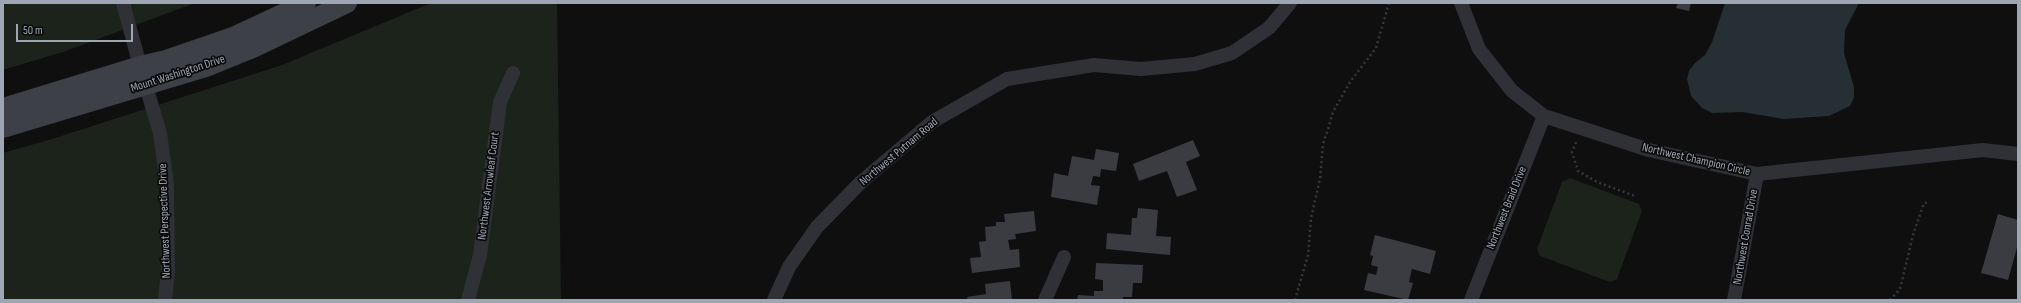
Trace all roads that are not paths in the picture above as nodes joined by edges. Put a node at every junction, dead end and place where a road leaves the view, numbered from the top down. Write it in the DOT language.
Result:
graph roads {
  1 [pos="123,3"];
  2 [pos="306,3"];
  3 [pos="347,3"];
  4 [pos="1290,3"];
  5 [pos="1461,3"];
  6 [pos="140,66"];
  7 [pos="513,73"];
  8 [pos="146,85"];
  9 [pos="3,108"];
  10 [pos="1544,116"];
  11 [pos="3,128"];
  12 [pos="2018,154"];
  13 [pos="1757,174"];
  14 [pos="1064,257"];
  15 [pos="165,300"];
  16 [pos="468,300"];
  17 [pos="774,300"];
  18 [pos="1045,300"];
  19 [pos="1471,300"];
  20 [pos="1734,300"];
  1 -- 6 [label="street, Northwest Perspective Drive"];
  2 -- 6 [label="main road, Mount Washington Drive"];
  3 -- 8 [label="main road, Mount Washington Drive"];
  4 -- 17 [label="street, Northwest Putnam Road"];
  5 -- 10 [label="street, Northwest Champion Circle"];
  6 -- 8 [label="street, Northwest Perspective Drive"];
  6 -- 9 [label="main road, Mount Washington Drive"];
  7 -- 16 [label="street, Northwest Arrowleaf Court"];
  8 -- 11 [label="main road, Mount Washington Drive"];
  8 -- 15 [label="street, Northwest Perspective Drive"];
  10 -- 13 [label="street, Northwest Champion Circle"];
  10 -- 19 [label="street, Northwest Braid Drive"];
  12 -- 13 [label="street, Northwest Champion Circle"];
  13 -- 20 [label="street, Northwest Conrad Drive"];
  14 -- 18 [label="street"];
}
